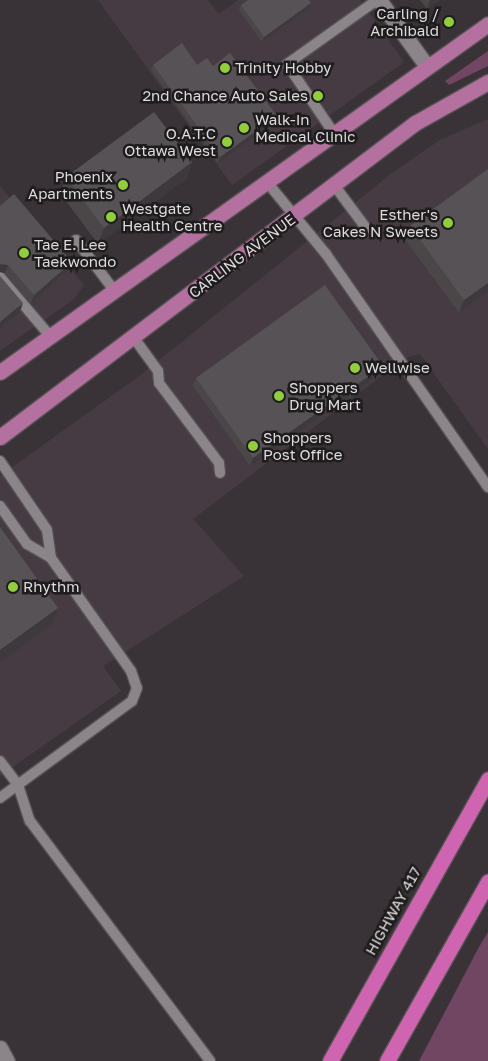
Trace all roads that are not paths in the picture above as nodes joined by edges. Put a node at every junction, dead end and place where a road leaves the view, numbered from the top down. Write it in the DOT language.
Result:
graph roads {
  1 [pos="378,0"];
  2 [pos="488,24"];
  3 [pos="426,65"];
  4 [pos="488,82"];
  5 [pos="333,132"];
  6 [pos="266,181"];
  7 [pos="334,185"];
  8 [pos="292,218"];
  9 [pos="366,228"];
  10 [pos="76,240"];
  11 [pos="0,277"];
  12 [pos="114,290"];
  13 [pos="50,336"];
  14 [pos="134,338"];
  15 [pos="0,372"];
  16 [pos="0,437"];
  17 [pos="0,460"];
  18 [pos="220,472"];
  19 [pos="488,487"];
  20 [pos="0,506"];
  21 [pos="51,558"];
  22 [pos="0,761"];
  23 [pos="488,779"];
  24 [pos="18,785"];
  25 [pos="0,798"];
  26 [pos="488,882"];
  27 [pos="0,1048"];
  28 [pos="7,1061"];
  29 [pos="210,1061"];
  30 [pos="330,1061"];
  31 [pos="387,1061"];
  1 -- 3 [label="street"];
  1 -- 5 [label="lane"];
  2 -- 3 [label="main road"];
  3 -- 5 [label="main road"];
  4 -- 7 [label="main road, CARLING AVENUE"];
  5 -- 6 [label="main road"];
  6 -- 8 [label="lane"];
  6 -- 12 [label="main road"];
  7 -- 8 [label="main road, CARLING AVENUE"];
  7 -- 9 [label="lane"];
  8 -- 14 [label="main road, CARLING AVENUE"];
  8 -- 19 [label="lane"];
  10 -- 12 [label="lane"];
  11 -- 13 [label="lane"];
  12 -- 13 [label="main road"];
  13 -- 15 [label="main road"];
  14 -- 16 [label="main road, CARLING AVENUE"];
  14 -- 18 [label="lane"];
  17 -- 21 [label="lane"];
  20 -- 21 [label="lane"];
  21 -- 24 [label="lane"];
  22 -- 24 [label="lane"];
  23 -- 30 [label="highway, HIGHWAY 417"];
  24 -- 25 [label="lane"];
  24 -- 29 [label="lane"];
  26 -- 31 [label="highway"];
  27 -- 28 [label="street"];
}
